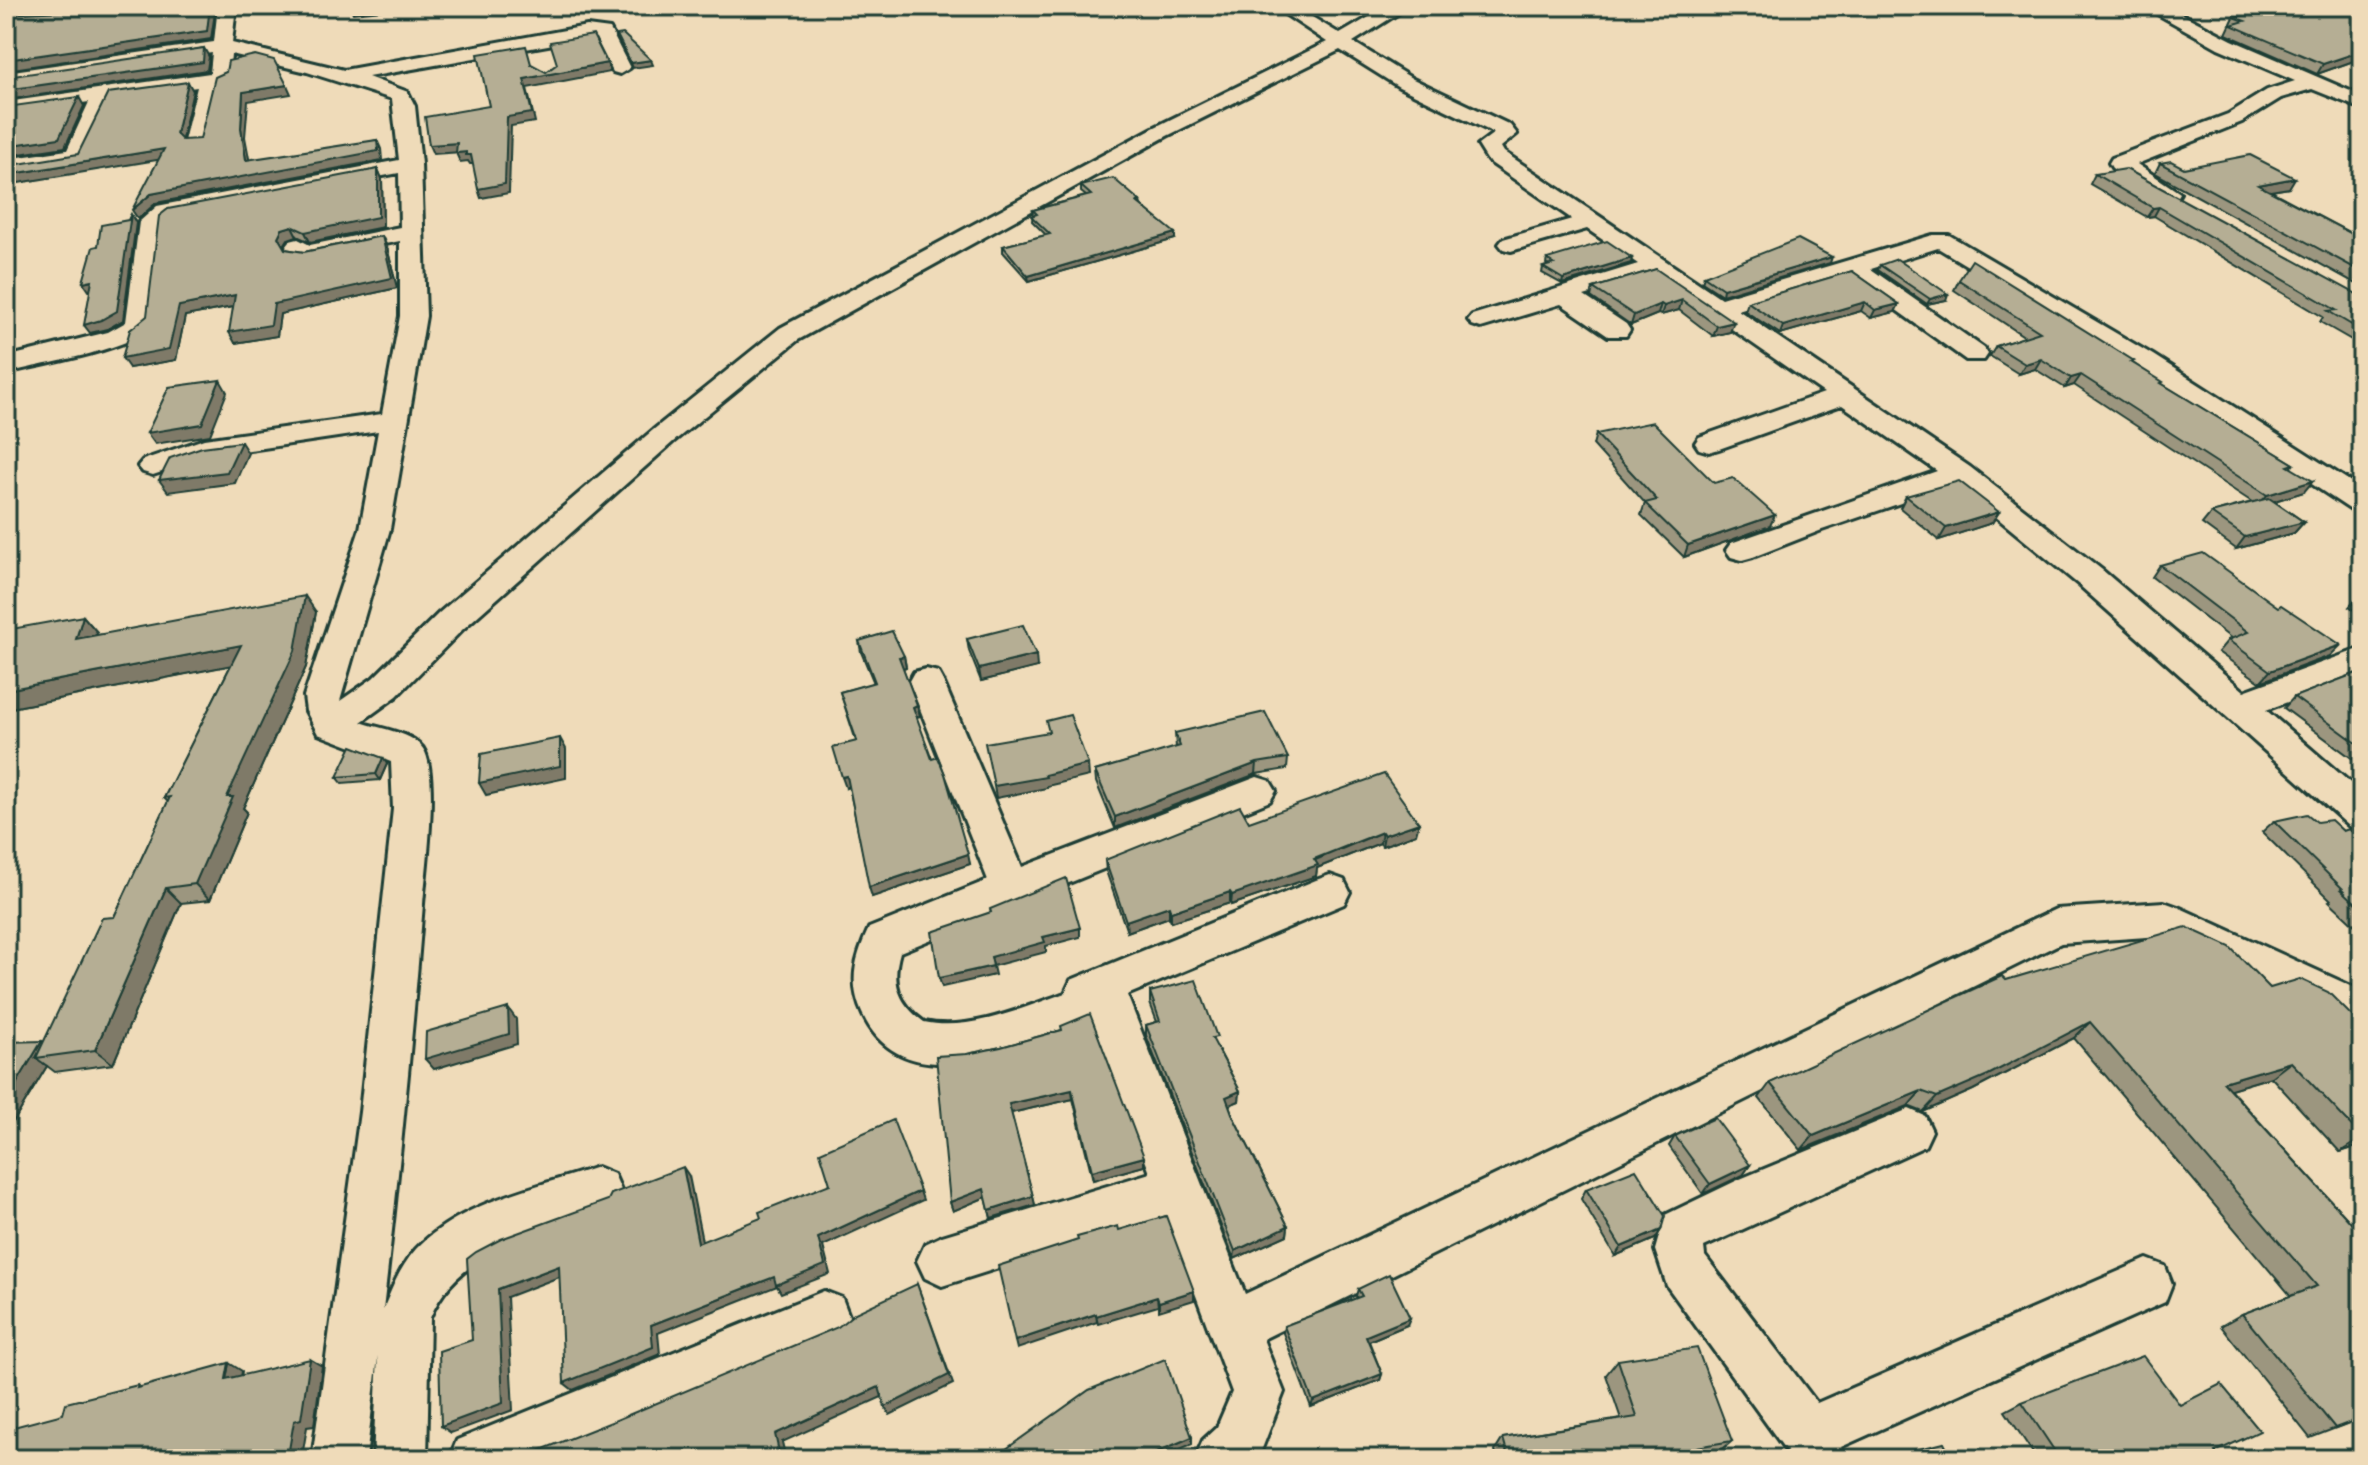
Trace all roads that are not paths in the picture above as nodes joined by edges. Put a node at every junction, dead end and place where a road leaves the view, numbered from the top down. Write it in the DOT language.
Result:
graph roads {
  1 [pos="166,6"];
  2 [pos="1282,6"];
  3 [pos="1401,6"];
  4 [pos="2152,6"];
  5 [pos="232,8"];
  6 [pos="6,15"];
  7 [pos="537,40"];
  8 [pos="1339,43"];
  9 [pos="222,46"];
  10 [pos="543,62"];
  11 [pos="620,68"];
  12 [pos="342,76"];
  13 [pos="6,78"];
  14 [pos="208,80"];
  15 [pos="2312,82"];
  16 [pos="103,94"];
  17 [pos="2362,103"];
  18 [pos="6,108"];
  19 [pos="195,141"];
  20 [pos="410,164"];
  21 [pos="6,166"];
  22 [pos="2186,203"];
  23 [pos="1589,221"];
  24 [pos="412,231"];
  25 [pos="1511,244"];
  26 [pos="298,246"];
  27 [pos="1658,266"];
  28 [pos="1851,266"];
  29 [pos="1564,294"];
  30 [pos="1720,307"];
  31 [pos="1481,320"];
  32 [pos="1617,330"];
  33 [pos="1975,354"];
  34 [pos="6,365"];
  35 [pos="1846,394"];
  36 [pos="396,420"];
  37 [pos="1709,443"];
  38 [pos="153,466"];
  39 [pos="1960,473"];
  40 [pos="2362,503"];
  41 [pos="1742,550"];
  42 [pos="2362,660"];
  43 [pos="926,681"];
  44 [pos="2239,706"];
  45 [pos="331,725"];
  46 [pos="1257,791"];
  47 [pos="2362,815"];
  48 [pos="1011,889"];
  49 [pos="1330,892"];
  50 [pos="1106,997"];
  51 [pos="2362,1011"];
  52 [pos="1909,1131"];
  53 [pos="1178,1188"];
  54 [pos="597,1190"];
  55 [pos="942,1261"];
  56 [pos="2147,1284"];
  57 [pos="824,1316"];
  58 [pos="1232,1327"];
  59 [pos="1814,1446"];
  60 [pos="339,1459"];
  61 [pos="400,1459"];
  62 [pos="476,1459"];
  63 [pos="1222,1459"];
  1 -- 6 [label="street"];
  2 -- 8 [label="street"];
  3 -- 8 [label="street"];
  4 -- 15 [label="street"];
  5 -- 9 [label="street"];
  7 -- 10 [label="street"];
  7 -- 11 [label="street"];
  7 -- 12 [label="street"];
  8 -- 23 [label="street"];
  8 -- 45 [label="street"];
  9 -- 12 [label="street"];
  9 -- 13 [label="street"];
  9 -- 14 [label="street"];
  12 -- 20 [label="street"];
  14 -- 16 [label="street"];
  14 -- 19 [label="street"];
  15 -- 17 [label="street"];
  15 -- 22 [label="street"];
  16 -- 18 [label="street"];
  16 -- 21 [label="street"];
  20 -- 24 [label="street"];
  20 -- 34 [label="street"];
  23 -- 25 [label="street"];
  23 -- 27 [label="street"];
  24 -- 26 [label="street"];
  24 -- 36 [label="street"];
  27 -- 29 [label="street"];
  27 -- 30 [label="street"];
  28 -- 30 [label="street"];
  28 -- 33 [label="street"];
  28 -- 40 [label="street"];
  29 -- 31 [label="street"];
  29 -- 32 [label="street"];
  30 -- 35 [label="street"];
  35 -- 37 [label="street"];
  35 -- 39 [label="street"];
  36 -- 38 [label="street"];
  36 -- 45 [label="street"];
  39 -- 41 [label="street"];
  39 -- 44 [label="street"];
  42 -- 44 [label="street"];
  43 -- 48 [label="street"];
  44 -- 47 [label="street"];
  45 -- 60 [label="street"];
  46 -- 48 [label="street"];
  48 -- 50 [label="street"];
  49 -- 50 [label="street"];
  50 -- 53 [label="street"];
  51 -- 58 [label="street"];
  52 -- 59 [label="street"];
  53 -- 55 [label="street"];
  53 -- 58 [label="street"];
  54 -- 61 [label="street"];
  56 -- 59 [label="street"];
  57 -- 62 [label="street"];
  58 -- 63 [label="street"];
}
